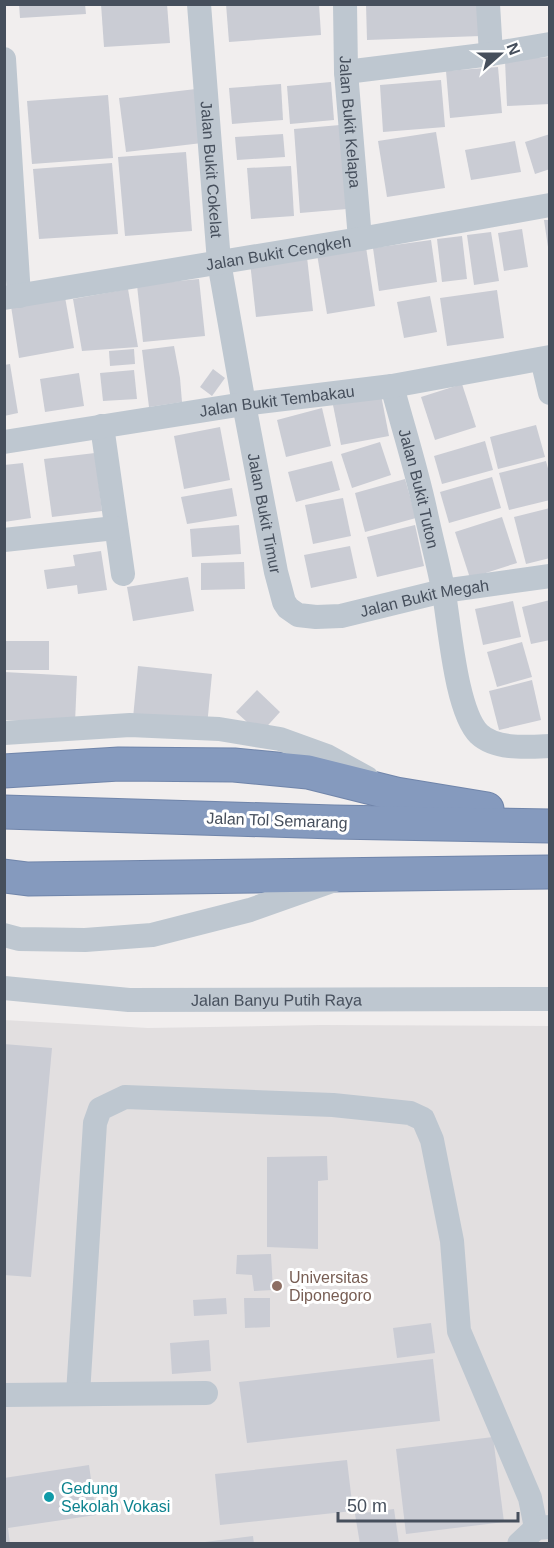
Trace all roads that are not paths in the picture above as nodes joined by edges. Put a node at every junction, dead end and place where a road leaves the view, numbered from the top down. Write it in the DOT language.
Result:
graph roads {
  1 [pos="199,4"];
  2 [pos="345,4"];
  3 [pos="488,4"];
  4 [pos="549,44"];
  5 [pos="491,54"];
  6 [pos="4,59"];
  7 [pos="346,72"];
  8 [pos="549,205"];
  9 [pos="360,239"];
  10 [pos="219,262"];
  11 [pos="12,297"];
  12 [pos="546,358"];
  13 [pos="392,386"];
  14 [pos="549,393"];
  15 [pos="243,404"];
  16 [pos="102,426"];
  17 [pos="4,442"];
  18 [pos="115,528"];
  19 [pos="4,540"];
  20 [pos="123,574"];
  21 [pos="549,576"];
  22 [pos="443,591"];
  23 [pos="298,615"];
  24 [pos="4,733"];
  25 [pos="549,746"];
  26 [pos="4,771"];
  27 [pos="396,794"];
  28 [pos="4,812"];
  29 [pos="541,826"];
  30 [pos="549,872"];
  31 [pos="351,875"];
  32 [pos="4,876"];
  33 [pos="4,935"];
  34 [pos="4,988"];
  35 [pos="549,999"];
  36 [pos="206,1393"];
  37 [pos="78,1394"];
  38 [pos="4,1395"];
  39 [pos="535,1533"];
  1 -- 10 [label="street, Jalan Bukit Cokelat"];
  2 -- 7 [label="street, Jalan Bukit Kelapa"];
  3 -- 5 [label="street"];
  4 -- 5 [label="street"];
  5 -- 7 [label="street"];
  6 -- 11 [label="street"];
  7 -- 9 [label="street, Jalan Bukit Kelapa"];
  8 -- 9 [label="street, Jalan Bukit Cengkeh"];
  9 -- 10 [label="street, Jalan Bukit Cengkeh"];
  10 -- 11 [label="street, Jalan Bukit Cengkeh"];
  10 -- 15 [label="street, Jalan Bukit Cokelat"];
  12 -- 13 [label="street, Jalan Bukit Tembakau"];
  12 -- 14 [label="street"];
  13 -- 15 [label="street, Jalan Bukit Tembakau"];
  13 -- 22 [label="street, Jalan Bukit Tuton"];
  15 -- 16 [label="street, Jalan Bukit Tembakau"];
  15 -- 23 [label="street, Jalan Bukit Timur"];
  16 -- 17 [label="street, Jalan Bukit Tembakau"];
  16 -- 18 [label="street"];
  18 -- 19 [label="street"];
  18 -- 20 [label="street"];
  21 -- 22 [label="street, Jalan Bukit Megah"];
  22 -- 23 [label="street, Jalan Bukit Megah"];
  22 -- 25 [label="street, Jalan Bukit Tuton"];
  24 -- 27 [label="street"];
  26 -- 27 [label="highway"];
  27 -- 29 [label="highway"];
  28 -- 29 [label="highway, Jalan Tol Semarang"];
  30 -- 31 [label="highway"];
  31 -- 32 [label="highway"];
  31 -- 33 [label="street"];
  34 -- 35 [label="street, Jalan Banyu Putih Raya"];
  36 -- 37 [label="street"];
  37 -- 38 [label="street"];
  37 -- 39 [label="street"];
}
